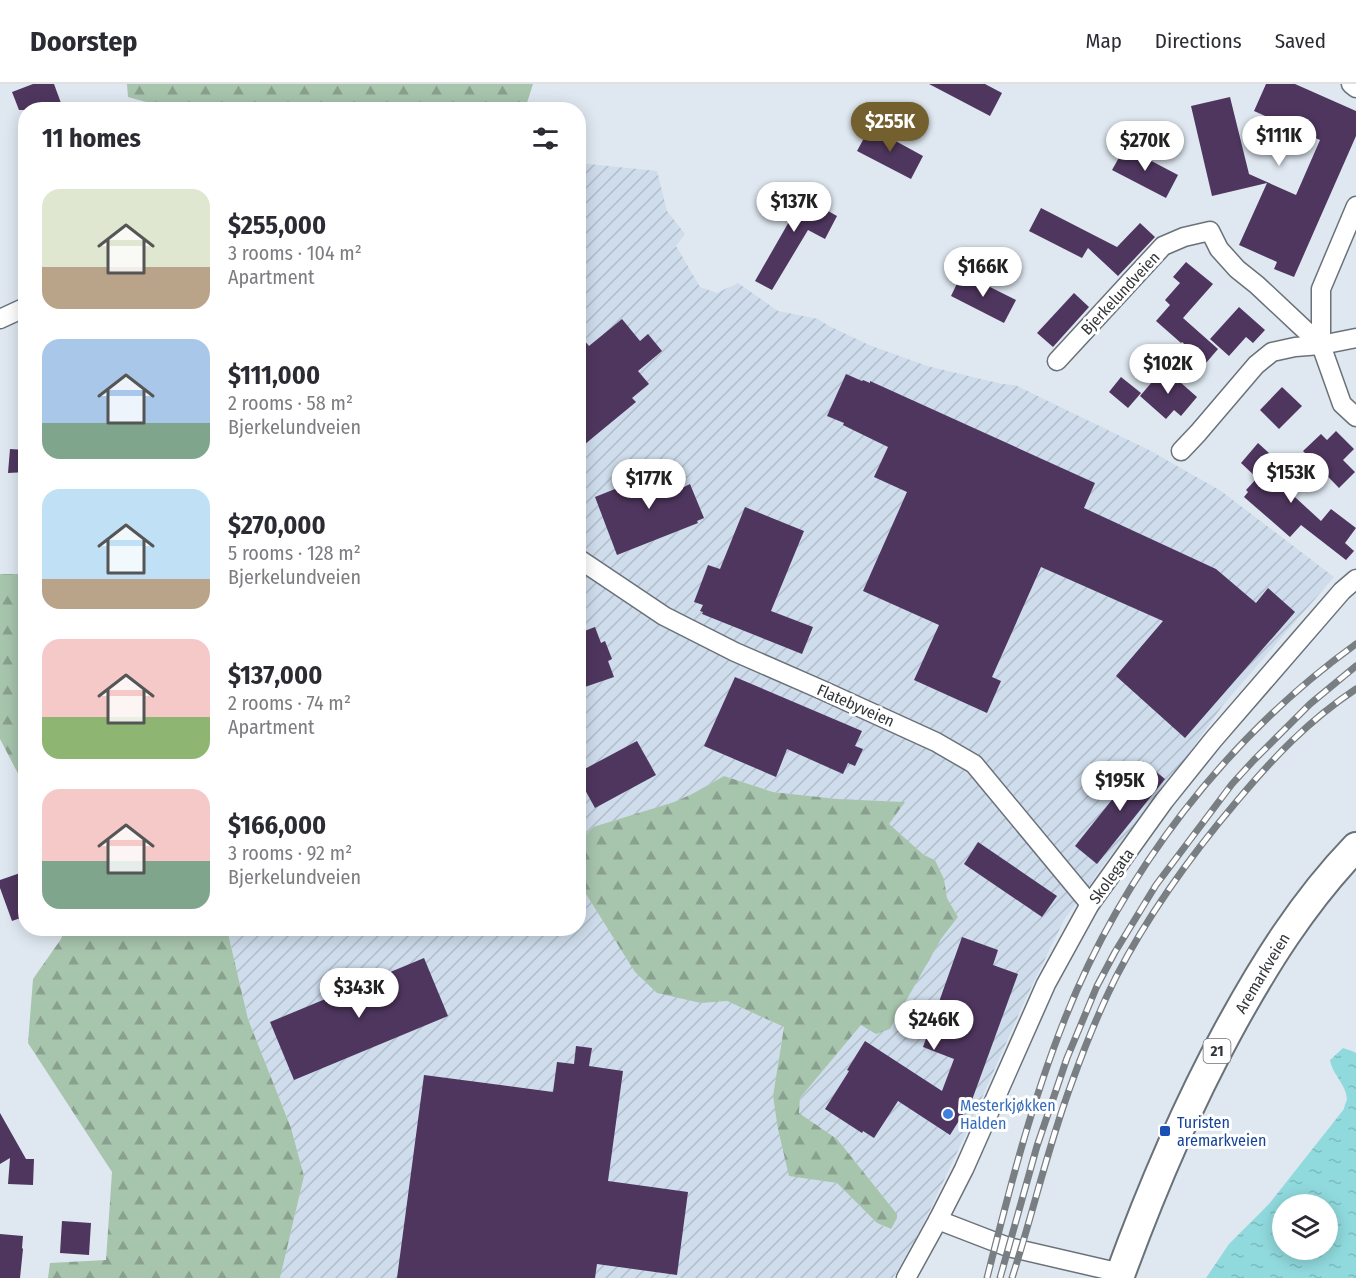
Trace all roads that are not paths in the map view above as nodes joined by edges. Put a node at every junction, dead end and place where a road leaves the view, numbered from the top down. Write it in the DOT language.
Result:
graph roads {
  1 [pos="1351,84"];
  2 [pos="1356,88"];
  3 [pos="1356,206"];
  4 [pos="18,311"];
  5 [pos="0,319"];
  6 [pos="1356,338"];
  7 [pos="1321,345"];
  8 [pos="1057,361"];
  9 [pos="1356,417"];
  10 [pos="1180,451"];
  11 [pos="586,563"];
  12 [pos="1356,579"];
  13 [pos="1356,847"];
  14 [pos="1090,904"];
  15 [pos="938,1220"];
  16 [pos="1120,1276"];
  17 [pos="906,1278"];
  1 -- 2 [label="street"];
  3 -- 7 [label="street"];
  4 -- 5 [label="street"];
  6 -- 7 [label="street"];
  7 -- 8 [label="street, Bjerkelundveien"];
  7 -- 9 [label="street, Bjerkelundveien"];
  7 -- 10 [label="street"];
  11 -- 14 [label="street, Flatebyveien"];
  12 -- 14 [label="street, Skolegata"];
  13 -- 16 [label="main road, Aremarkveien / 21"];
  14 -- 15 [label="street, Skolegata"];
  15 -- 16 [label="street"];
  15 -- 17 [label="street, Skolegata"];
}
